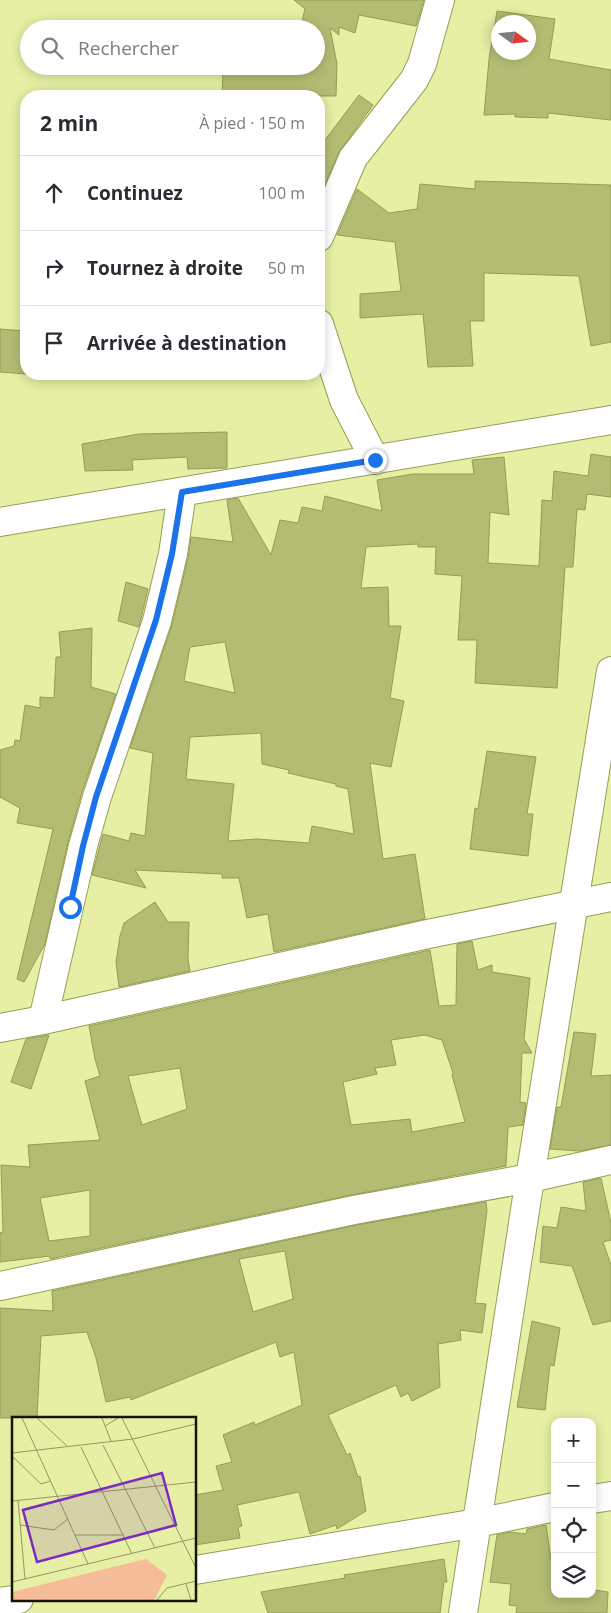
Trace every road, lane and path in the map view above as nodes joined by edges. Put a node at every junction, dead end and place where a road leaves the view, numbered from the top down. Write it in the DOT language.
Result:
graph roads {
  1 [pos="440,0"];
  2 [pos="325,223"];
  3 [pos="325,342"];
  4 [pos="611,420"];
  5 [pos="375,460"];
  6 [pos="182,492"];
  7 [pos="0,522"];
  8 [pos="611,671"];
  9 [pos="611,897"];
  10 [pos="574,904"];
  11 [pos="43,1020"];
  12 [pos="0,1028"];
  13 [pos="611,1160"];
  14 [pos="530,1178"];
  15 [pos="0,1286"];
  16 [pos="611,1496"];
  17 [pos="596,1498"];
  18 [pos="551,1508"];
  19 [pos="478,1523"];
  20 [pos="196,1570"];
  21 [pos="13,1600"];
  22 [pos="0,1602"];
  23 [pos="463,1613"];
  1 -- 2 [label="street"];
  3 -- 5 [label="street"];
  4 -- 5 [label="street"];
  5 -- 6 [label="street"];
  6 -- 7 [label="street"];
  6 -- 11 [label="street"];
  8 -- 10 [label="street"];
  9 -- 10 [label="street"];
  10 -- 11 [label="street"];
  10 -- 14 [label="street"];
  11 -- 12 [label="street"];
  13 -- 14 [label="street"];
  14 -- 15 [label="street"];
  14 -- 19 [label="street"];
  16 -- 17 [label="street"];
  18 -- 19 [label="street"];
  19 -- 20 [label="street"];
  19 -- 23 [label="street"];
  21 -- 22 [label="street"];
}
